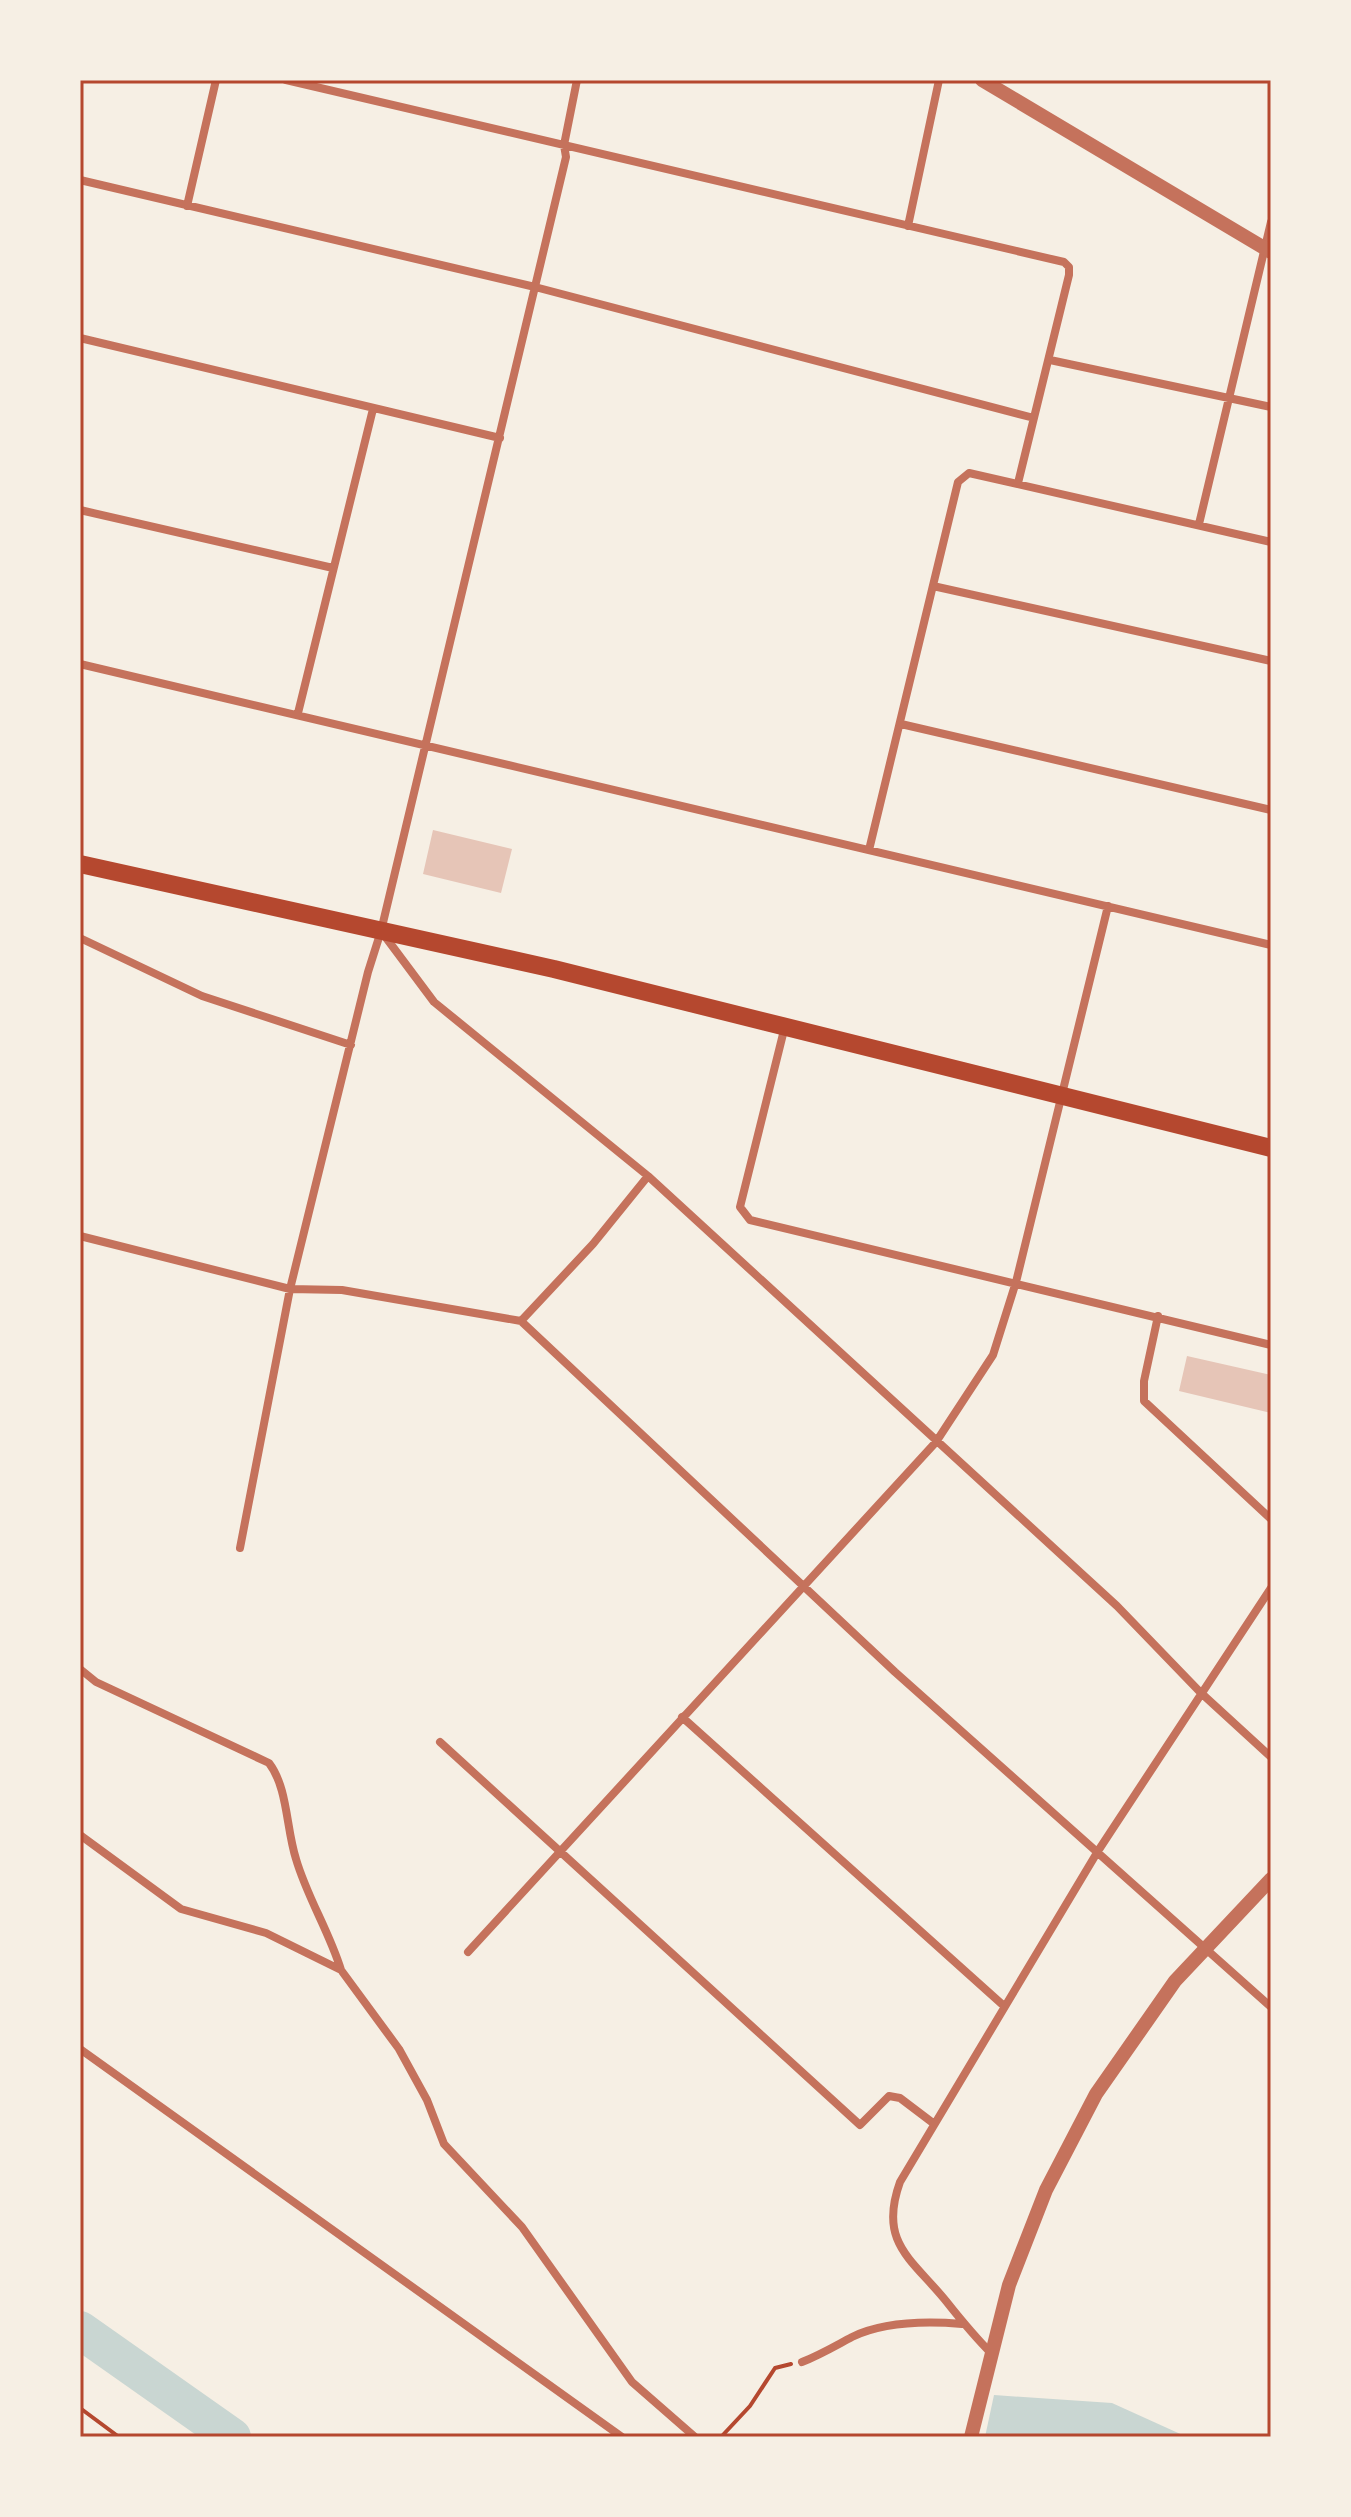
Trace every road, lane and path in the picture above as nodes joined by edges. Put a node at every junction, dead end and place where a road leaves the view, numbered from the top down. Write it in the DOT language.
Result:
graph roads {
  1 [pos="216,80"];
  2 [pos="286,80"];
  3 [pos="577,80"];
  4 [pos="939,80"];
  5 [pos="982,80"];
  6 [pos="564,145"];
  7 [pos="80,180"];
  8 [pos="187,206"];
  9 [pos="1271,222"];
  10 [pos="908,226"];
  11 [pos="1268,250"];
  12 [pos="535,287"];
  13 [pos="80,338"];
  14 [pos="1050,360"];
  15 [pos="1229,396"];
  16 [pos="1271,407"];
  17 [pos="373,409"];
  18 [pos="1034,418"];
  19 [pos="500,438"];
  20 [pos="1018,483"];
  21 [pos="80,510"];
  22 [pos="1199,524"];
  23 [pos="1271,542"];
  24 [pos="333,568"];
  25 [pos="933,586"];
  26 [pos="1271,661"];
  27 [pos="80,664"];
  28 [pos="298,713"];
  29 [pos="901,724"];
  30 [pos="426,744"];
  31 [pos="1271,810"];
  32 [pos="869,850"];
  33 [pos="80,864"];
  34 [pos="1108,906"];
  35 [pos="381,931"];
  36 [pos="80,938"];
  37 [pos="1271,945"];
  38 [pos="785,1026"];
  39 [pos="351,1045"];
  40 [pos="1063,1095"];
  41 [pos="1271,1148"];
  42 [pos="648,1176"];
  43 [pos="80,1236"];
  44 [pos="1016,1282"];
  45 [pos="290,1289"];
  46 [pos="1158,1316"];
  47 [pos="521,1321"];
  48 [pos="1271,1345"];
  49 [pos="936,1442"];
  50 [pos="1271,1519"];
  51 [pos="240,1548"];
  52 [pos="802,1586"];
  53 [pos="1271,1588"];
  54 [pos="80,1669"];
  55 [pos="1200,1692"];
  56 [pos="682,1717"];
  57 [pos="440,1742"];
  58 [pos="1271,1757"];
  59 [pos="80,1835"];
  60 [pos="1098,1851"];
  61 [pos="560,1852"];
  62 [pos="1271,1879"];
  63 [pos="1206,1948"];
  64 [pos="468,1952"];
  65 [pos="341,1970"];
  66 [pos="1004,2006"];
  67 [pos="1271,2007"];
  68 [pos="80,2049"];
  69 [pos="933,2123"];
  70 [pos="962,2324"];
  71 [pos="992,2354"];
  72 [pos="802,2362"];
  73 [pos="80,2408"];
  74 [pos="119,2437"];
  75 [pos="622,2437"];
  76 [pos="695,2437"];
  77 [pos="721,2437"];
  78 [pos="971,2437"];
  1 -- 8 [label="street"];
  2 -- 6 [label="street"];
  3 -- 6 [label="street"];
  4 -- 10 [label="street"];
  5 -- 11 [label="street"];
  6 -- 10 [label="street"];
  6 -- 12 [label="street"];
  7 -- 8 [label="street"];
  8 -- 12 [label="street"];
  9 -- 11 [label="street"];
  10 -- 14 [label="street"];
  11 -- 15 [label="street"];
  12 -- 18 [label="street"];
  12 -- 19 [label="street"];
  13 -- 17 [label="street"];
  14 -- 15 [label="street"];
  14 -- 18 [label="street"];
  15 -- 16 [label="street"];
  15 -- 22 [label="street"];
  17 -- 19 [label="street"];
  17 -- 24 [label="street"];
  18 -- 20 [label="street"];
  19 -- 30 [label="street"];
  20 -- 22 [label="street"];
  20 -- 25 [label="street"];
  21 -- 24 [label="street"];
  22 -- 23 [label="street"];
  24 -- 28 [label="street"];
  25 -- 26 [label="street"];
  25 -- 29 [label="street"];
  27 -- 28 [label="street"];
  28 -- 30 [label="street"];
  29 -- 31 [label="street"];
  29 -- 32 [label="street"];
  30 -- 32 [label="street"];
  30 -- 35 [label="street"];
  32 -- 34 [label="street"];
  33 -- 35 [label="highway"];
  34 -- 37 [label="street"];
  34 -- 40 [label="street"];
  35 -- 38 [label="highway"];
  35 -- 39 [label="street"];
  35 -- 42 [label="street"];
  36 -- 39 [label="street"];
  38 -- 40 [label="highway"];
  38 -- 44 [label="street"];
  39 -- 45 [label="street"];
  40 -- 41 [label="highway"];
  40 -- 44 [label="street"];
  42 -- 47 [label="street"];
  42 -- 49 [label="street"];
  43 -- 45 [label="street"];
  44 -- 46 [label="street"];
  44 -- 49 [label="street"];
  45 -- 47 [label="street"];
  45 -- 51 [label="street"];
  46 -- 48 [label="street"];
  46 -- 50 [label="street"];
  47 -- 52 [label="street"];
  49 -- 52 [label="street"];
  49 -- 55 [label="street"];
  52 -- 56 [label="street"];
  52 -- 60 [label="street"];
  53 -- 55 [label="street"];
  54 -- 65 [label="street"];
  55 -- 58 [label="street"];
  55 -- 60 [label="street"];
  56 -- 61 [label="street"];
  56 -- 66 [label="street"];
  57 -- 61 [label="street"];
  59 -- 65 [label="street"];
  60 -- 63 [label="street"];
  60 -- 66 [label="street"];
  61 -- 64 [label="street"];
  61 -- 69 [label="street"];
  62 -- 63 [label="street"];
  63 -- 67 [label="street"];
  63 -- 71 [label="street"];
  65 -- 76 [label="street"];
  66 -- 69 [label="street"];
  68 -- 75 [label="street"];
  69 -- 70 [label="street"];
  70 -- 71 [label="street"];
  70 -- 72 [label="street"];
  71 -- 78 [label="street"];
  72 -- 77 [label="path"];
  73 -- 74 [label="path"];
}
